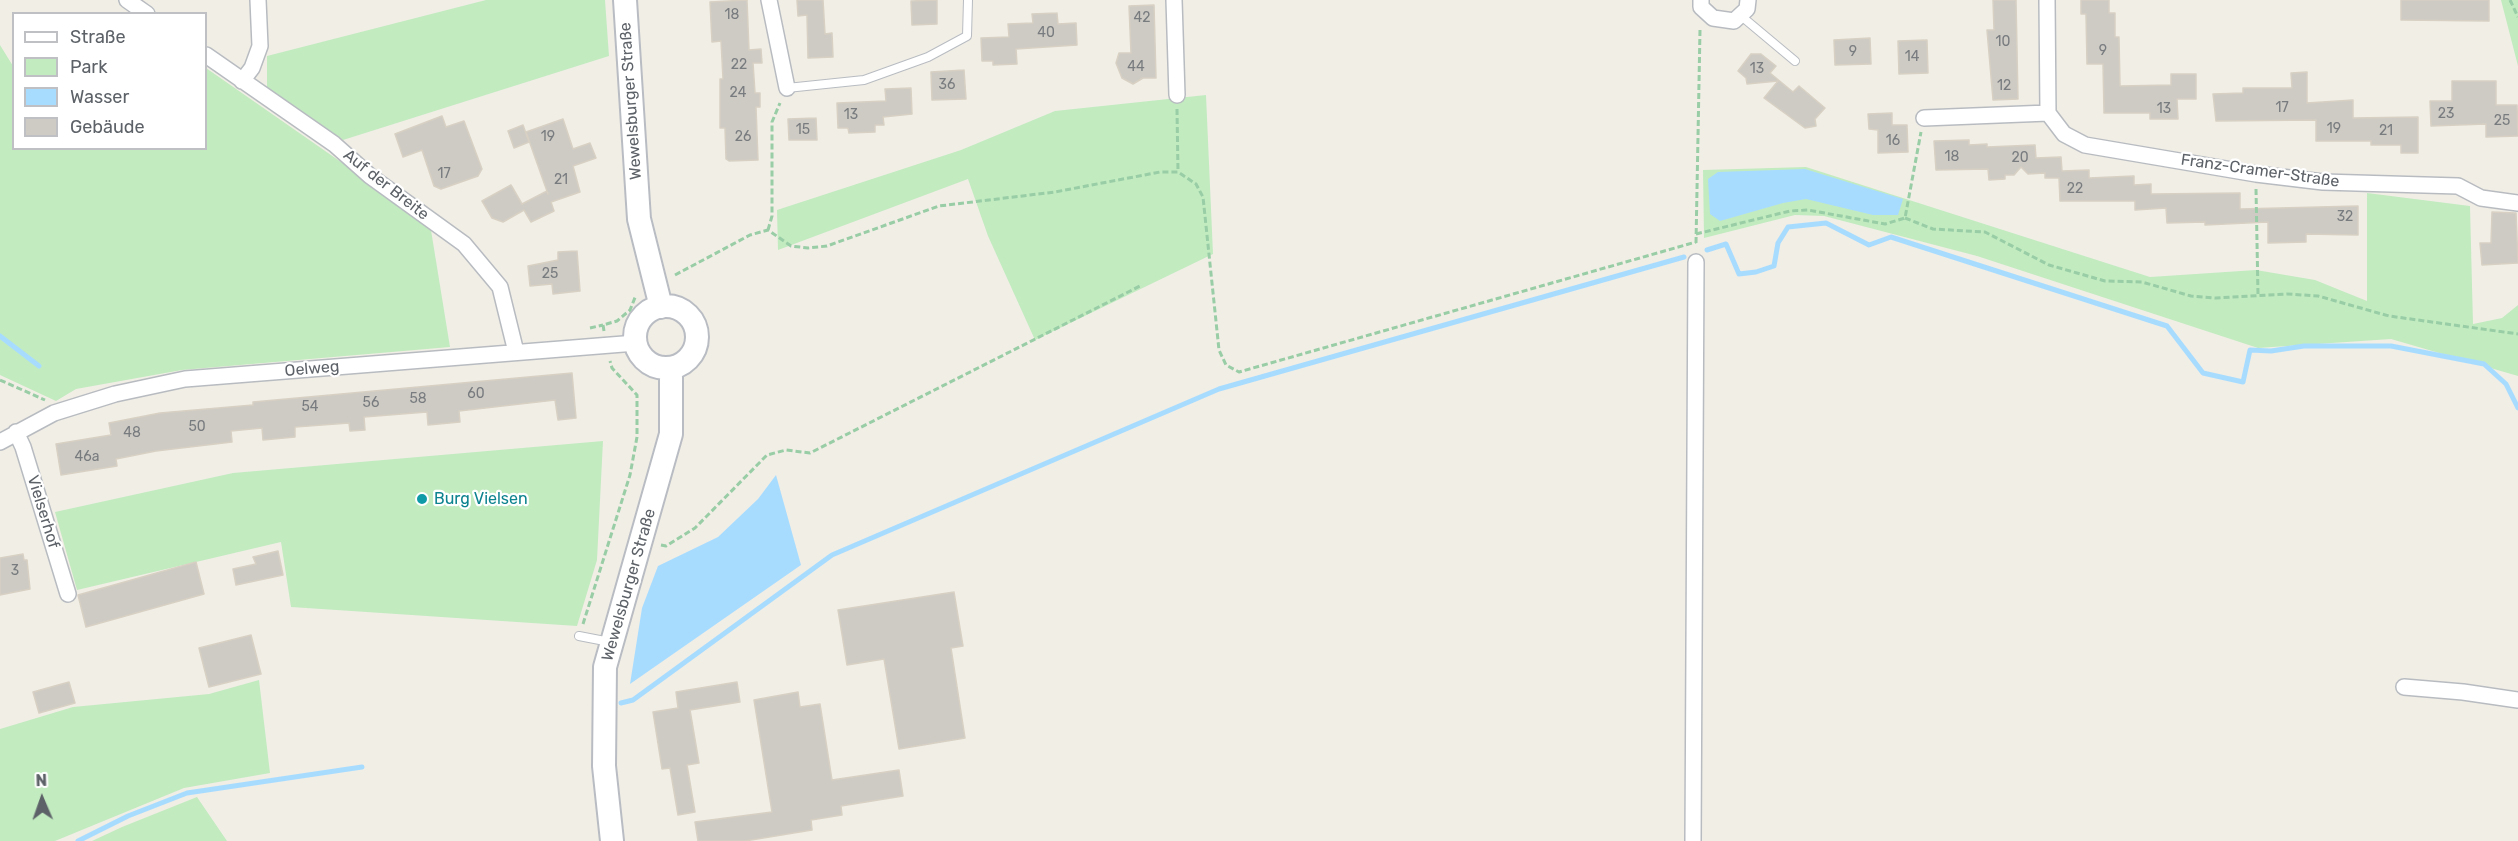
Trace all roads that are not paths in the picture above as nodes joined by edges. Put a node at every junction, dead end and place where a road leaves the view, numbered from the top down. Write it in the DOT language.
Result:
graph roads {
  1 [pos="128,0"];
  2 [pos="258,0"];
  3 [pos="625,0"];
  4 [pos="770,0"];
  5 [pos="968,0"];
  6 [pos="1174,0"];
  7 [pos="1748,0"];
  8 [pos="2047,0"];
  9 [pos="1701,4"];
  10 [pos="144,12"];
  11 [pos="1740,15"];
  12 [pos="207,56"];
  13 [pos="1795,61"];
  14 [pos="242,81"];
  15 [pos="787,88"];
  16 [pos="1177,95"];
  17 [pos="2048,113"];
  18 [pos="1924,118"];
  19 [pos="2518,203"];
  20 [pos="1696,262"];
  21 [pos="661,307"];
  22 [pos="636,343"];
  23 [pos="516,352"];
  24 [pos="671,368"];
  25 [pos="16,432"];
  26 [pos="0,442"];
  27 [pos="68,594"];
  28 [pos="579,636"];
  29 [pos="611,642"];
  30 [pos="2404,687"];
  31 [pos="2518,700"];
  32 [pos="612,841"];
  33 [pos="1693,841"];
  1 -- 10 [label="street"];
  2 -- 14 [label="street"];
  3 -- 21 [label="main road, Wewelsburger Straße"];
  4 -- 15 [label="street"];
  5 -- 15 [label="lane"];
  6 -- 16 [label="street"];
  7 -- 11 [label="street"];
  8 -- 17 [label="street"];
  9 -- 11 [label="street"];
  11 -- 13 [label="lane"];
  12 -- 14 [label="street, Auf der Breite"];
  14 -- 23 [label="street, Auf der Breite"];
  17 -- 18 [label="street"];
  17 -- 19 [label="street, Franz-Cramer-Straße"];
  20 -- 33 [label="street"];
  21 -- 22 [label="main road"];
  21 -- 24 [label="main road"];
  22 -- 23 [label="street, Oelweg"];
  22 -- 24 [label="main road"];
  23 -- 25 [label="street, Oelweg"];
  24 -- 29 [label="main road, Wewelsburger Straße"];
  25 -- 26 [label="street, Oelweg"];
  25 -- 27 [label="street, Vielserhof"];
  28 -- 29 [label="lane"];
  29 -- 32 [label="main road, Wewelsburger Straße"];
  30 -- 31 [label="street"];
}
